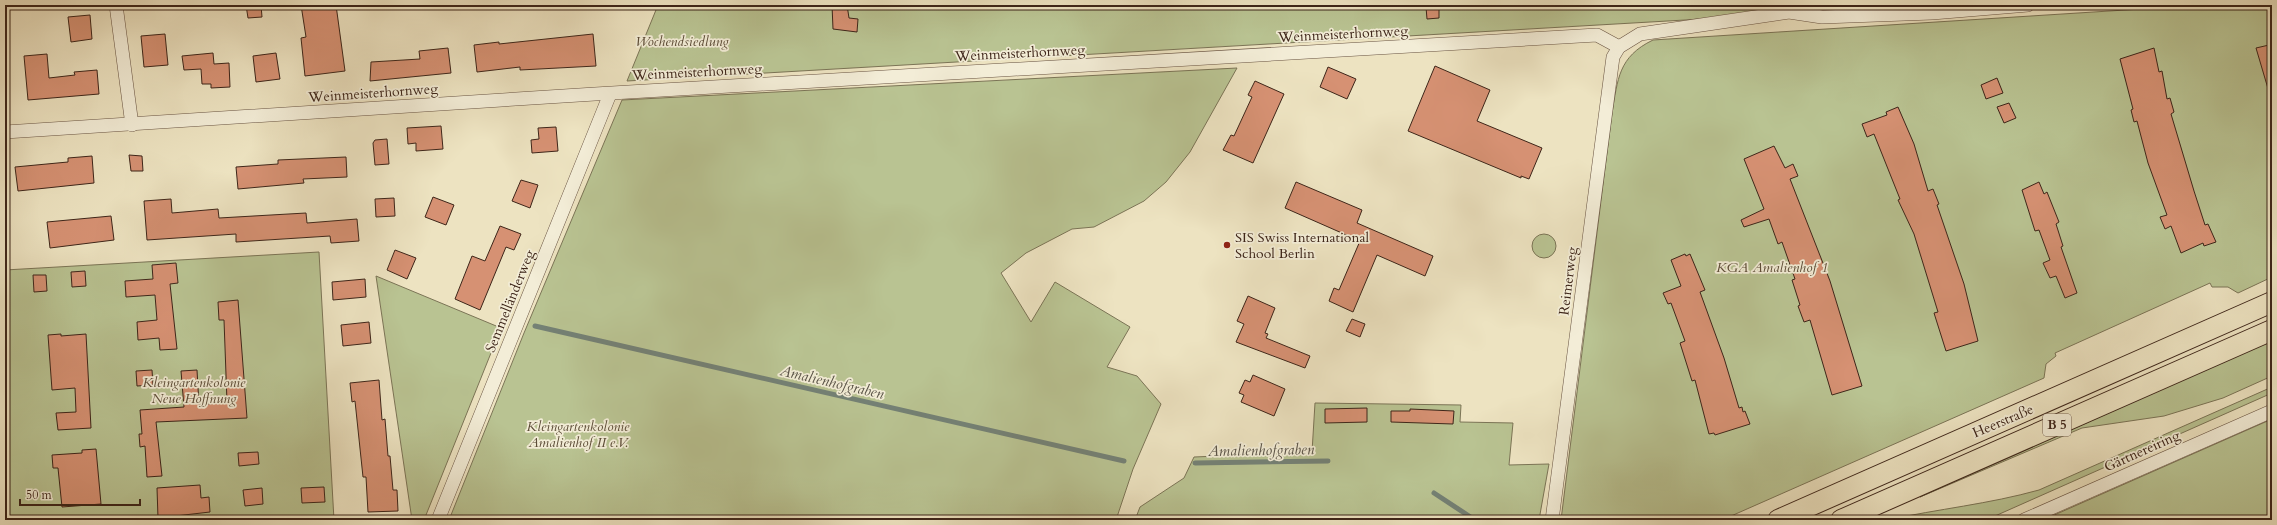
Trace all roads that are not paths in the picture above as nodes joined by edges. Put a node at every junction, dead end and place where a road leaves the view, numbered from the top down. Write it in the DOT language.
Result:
graph roads {
  1 [pos="116,5"];
  2 [pos="2028,5"];
  3 [pos="1619,47"];
  4 [pos="610,94"];
  5 [pos="132,125"];
  6 [pos="5,132"];
  7 [pos="2272,302"];
  8 [pos="2272,330"];
  9 [pos="2272,411"];
  10 [pos="438,520"];
  11 [pos="1552,520"];
  12 [pos="1778,520"];
  13 [pos="1841,520"];
  14 [pos="2024,520"];
  1 -- 5 [label="street"];
  2 -- 3 [label="street"];
  3 -- 4 [label="street, Weinmeisterhornweg"];
  3 -- 11 [label="street, Reimerweg"];
  4 -- 5 [label="street, Weinmeisterhornweg"];
  4 -- 10 [label="street, Semmelländerweg"];
  5 -- 6 [label="street, Weinmeisterhornweg"];
  7 -- 12 [label="main road, Heerstraße / B 5"];
  8 -- 13 [label="main road, Heerstraße / B 5"];
  9 -- 14 [label="street, Gärtnereiring"];
}
